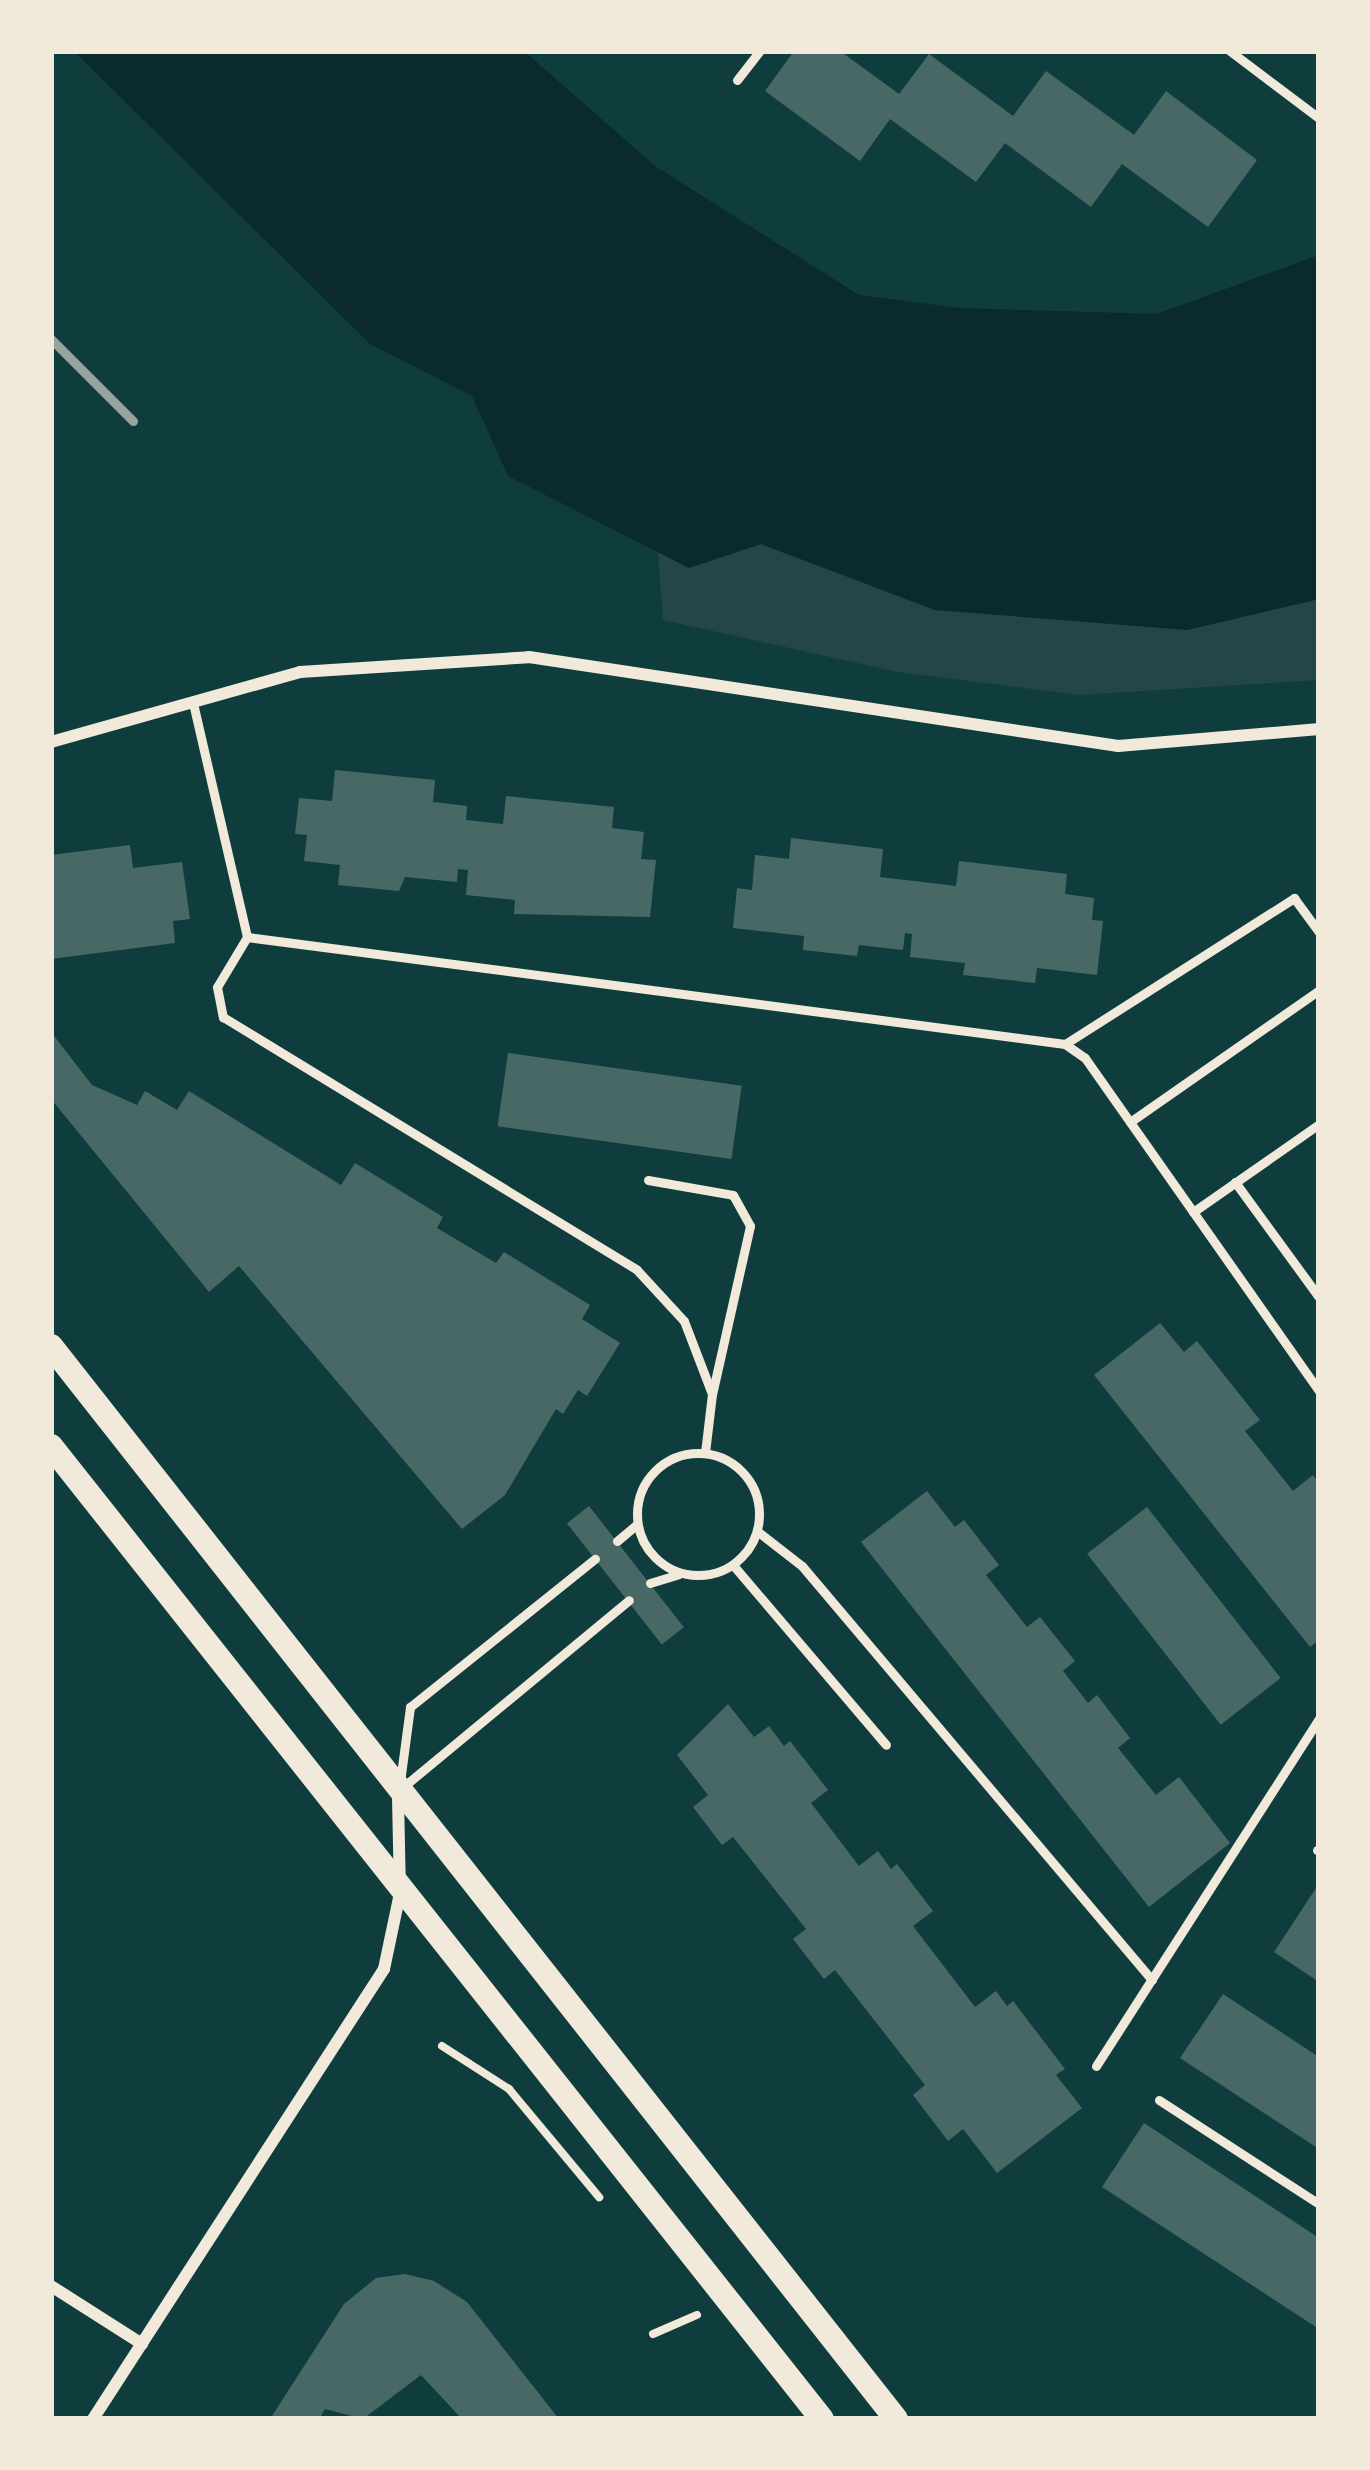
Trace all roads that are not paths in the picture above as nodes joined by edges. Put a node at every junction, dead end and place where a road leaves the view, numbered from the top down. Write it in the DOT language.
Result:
graph roads {
  1 [pos="760,51"];
  2 [pos="1230,51"];
  3 [pos="737,80"];
  4 [pos="1319,118"];
  5 [pos="193,703"];
  6 [pos="1319,729"];
  7 [pos="51,742"];
  8 [pos="1319,932"];
  9 [pos="247,937"];
  10 [pos="1319,990"];
  11 [pos="1065,1044"];
  12 [pos="1130,1122"];
  13 [pos="1319,1124"];
  14 [pos="648,1180"];
  15 [pos="1235,1182"];
  16 [pos="1193,1212"];
  17 [pos="1319,1297"];
  18 [pos="51,1346"];
  19 [pos="1319,1391"];
  20 [pos="712,1394"];
  21 [pos="51,1446"];
  22 [pos="705,1453"];
  23 [pos="637,1524"];
  24 [pos="757,1532"];
  25 [pos="617,1541"];
  26 [pos="595,1558"];
  27 [pos="733,1565"];
  28 [pos="682,1573"];
  29 [pos="650,1583"];
  30 [pos="629,1600"];
  31 [pos="1319,1718"];
  32 [pos="886,1745"];
  33 [pos="398,1790"];
  34 [pos="400,1893"];
  35 [pos="1152,1980"];
  36 [pos="1096,2066"];
  37 [pos="1159,2100"];
  38 [pos="1319,2204"];
  39 [pos="51,2286"];
  40 [pos="142,2344"];
  41 [pos="93,2419"];
  42 [pos="822,2419"];
  43 [pos="896,2419"];
  1 -- 3 [label="lane"];
  2 -- 4 [label="lane"];
  5 -- 6 [label="street"];
  5 -- 7 [label="street"];
  5 -- 9 [label="lane"];
  8 -- 11 [label="lane"];
  9 -- 11 [label="lane"];
  9 -- 20 [label="lane"];
  10 -- 12 [label="lane"];
  11 -- 12 [label="lane"];
  12 -- 16 [label="lane"];
  13 -- 15 [label="lane"];
  14 -- 20 [label="lane"];
  15 -- 16 [label="lane"];
  15 -- 17 [label="lane"];
  16 -- 19 [label="lane"];
  18 -- 33 [label="main road"];
  20 -- 22 [label="lane"];
  21 -- 34 [label="main road"];
  22 -- 23 [label="lane"];
  22 -- 24 [label="lane"];
  23 -- 25 [label="lane"];
  23 -- 28 [label="lane"];
  24 -- 27 [label="lane"];
  24 -- 35 [label="lane"];
  26 -- 33 [label="lane"];
  27 -- 28 [label="lane"];
  27 -- 32 [label="lane"];
  28 -- 29 [label="lane"];
  30 -- 33 [label="lane"];
  31 -- 35 [label="lane"];
  33 -- 34 [label="street"];
  33 -- 43 [label="main road"];
  34 -- 40 [label="street"];
  34 -- 42 [label="main road"];
  35 -- 36 [label="lane"];
  37 -- 38 [label="lane"];
  39 -- 40 [label="street"];
  40 -- 41 [label="street"];
}
